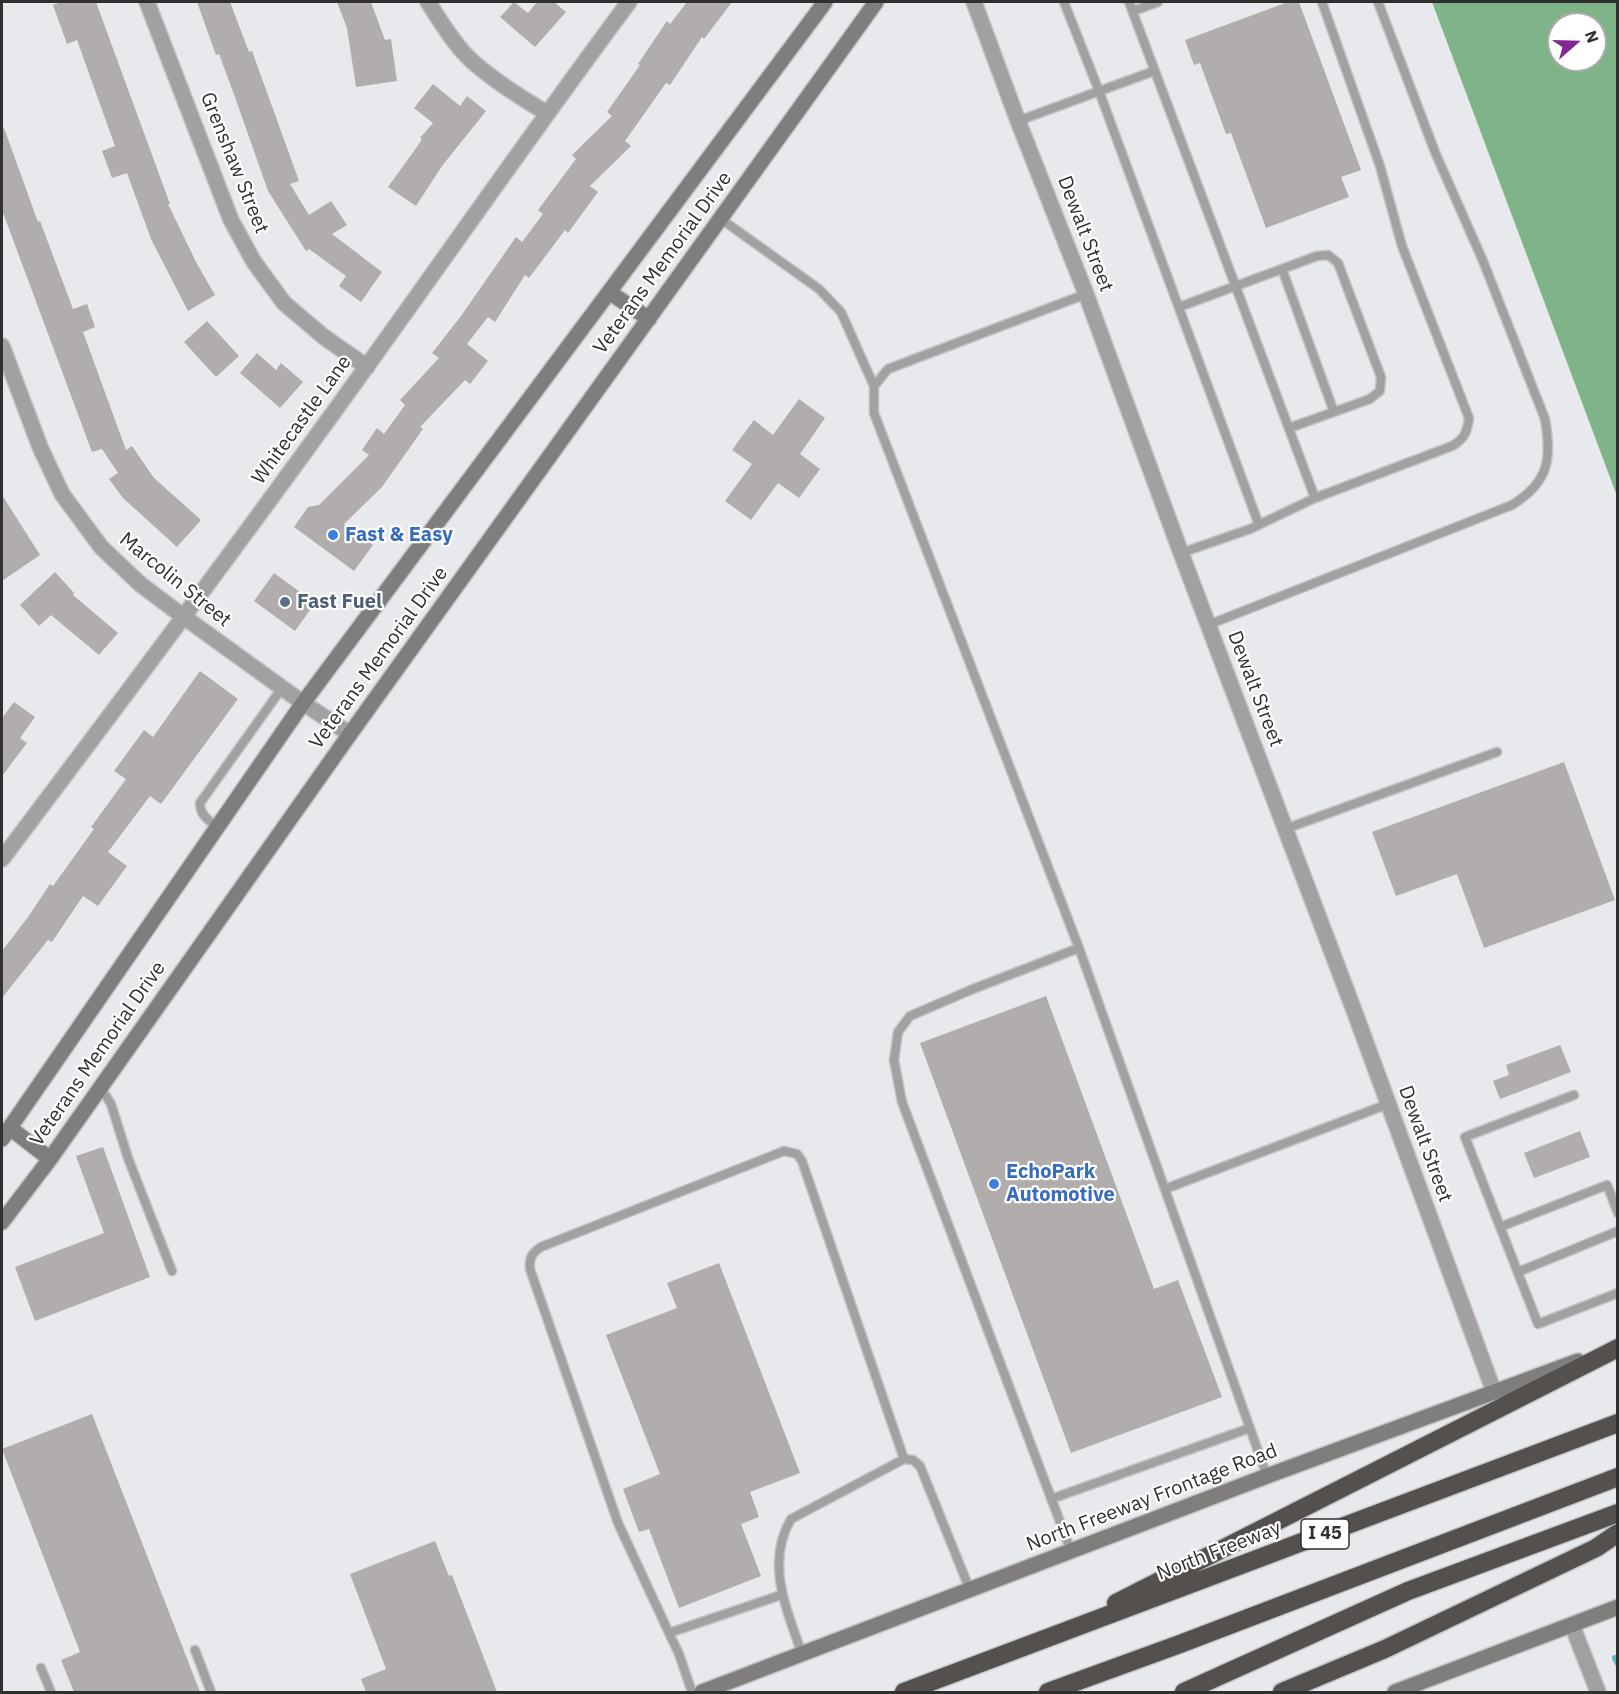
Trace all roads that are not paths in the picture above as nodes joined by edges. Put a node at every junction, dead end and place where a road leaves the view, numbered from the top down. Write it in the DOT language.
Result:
graph roads {
  1 [pos="147,2"];
  2 [pos="428,2"];
  3 [pos="629,2"];
  4 [pos="825,2"];
  5 [pos="876,2"];
  6 [pos="974,2"];
  7 [pos="1064,2"];
  8 [pos="1129,2"];
  9 [pos="1158,2"];
  10 [pos="1322,2"];
  11 [pos="1378,2"];
  12 [pos="1133,11"];
  13 [pos="1154,71"];
  14 [pos="1099,91"];
  15 [pos="547,112"];
  16 [pos="1018,121"];
  17 [pos="720,219"];
  18 [pos="1282,269"];
  19 [pos="1235,286"];
  20 [pos="609,292"];
  21 [pos="1086,294"];
  22 [pos="1179,307"];
  23 [pos="649,319"];
  24 [pos="2,346"];
  25 [pos="367,367"];
  26 [pos="874,386"];
  27 [pos="1334,412"];
  28 [pos="1289,428"];
  29 [pos="1315,498"];
  30 [pos="1259,525"];
  31 [pos="1181,553"];
  32 [pos="184,617"];
  33 [pos="1208,626"];
  34 [pos="282,688"];
  35 [pos="303,703"];
  36 [pos="350,734"];
  37 [pos="1497,752"];
  38 [pos="218,827"];
  39 [pos="1285,829"];
  40 [pos="2,859"];
  41 [pos="1079,948"];
  42 [pos="100,1088"];
  43 [pos="1574,1095"];
  44 [pos="1388,1104"];
  45 [pos="6,1133"];
  46 [pos="51,1158"];
  47 [pos="1165,1189"];
  48 [pos="1617,1213"];
  49 [pos="2,1222"];
  50 [pos="1500,1227"];
  51 [pos="1617,1232"];
  52 [pos="172,1271"];
  53 [pos="1518,1272"];
  54 [pos="1617,1293"];
  55 [pos="1617,1347"];
  56 [pos="1494,1392"];
  57 [pos="1617,1423"];
  58 [pos="1250,1428"];
  59 [pos="904,1459"];
  60 [pos="1267,1476"];
  61 [pos="1617,1477"];
  62 [pos="1051,1498"];
  63 [pos="1617,1513"];
  64 [pos="1617,1533"];
  65 [pos="1071,1551"];
  66 [pos="970,1590"];
  67 [pos="781,1594"];
  68 [pos="1617,1607"];
  69 [pos="1572,1624"];
  70 [pos="669,1633"];
  71 [pos="1032,1646"];
  72 [pos="195,1650"];
  73 [pos="802,1654"];
  74 [pos="41,1668"];
  75 [pos="51,1692"];
  76 [pos="211,1692"];
  77 [pos="692,1692"];
  78 [pos="702,1692"];
  79 [pos="904,1692"];
  80 [pos="1048,1692"];
  81 [pos="1184,1692"];
  82 [pos="1282,1692"];
  83 [pos="1395,1692"];
  84 [pos="1598,1692"];
  1 -- 25 [label="street, Grenshaw Street"];
  2 -- 15 [label="street"];
  3 -- 15 [label="street, Whitecastle Lane"];
  4 -- 20 [label="main road, Veterans Memorial Drive"];
  5 -- 17 [label="main road, Veterans Memorial Drive"];
  6 -- 16 [label="street, Dewalt Street"];
  7 -- 14 [label="lane"];
  8 -- 12 [label="lane"];
  9 -- 12 [label="lane"];
  10 -- 29 [label="lane"];
  11 -- 33 [label="lane"];
  12 -- 13 [label="lane"];
  13 -- 14 [label="lane"];
  13 -- 19 [label="lane"];
  14 -- 16 [label="lane"];
  14 -- 22 [label="lane"];
  15 -- 25 [label="street, Whitecastle Lane"];
  16 -- 21 [label="street, Dewalt Street"];
  17 -- 23 [label="main road, Veterans Memorial Drive"];
  17 -- 26 [label="lane"];
  18 -- 19 [label="lane"];
  18 -- 27 [label="lane"];
  18 -- 27 [label="lane"];
  19 -- 22 [label="lane"];
  19 -- 28 [label="lane"];
  20 -- 23 [label="main road"];
  20 -- 35 [label="main road, Veterans Memorial Drive"];
  21 -- 26 [label="lane"];
  21 -- 31 [label="street, Dewalt Street"];
  22 -- 30 [label="lane"];
  23 -- 36 [label="main road, Veterans Memorial Drive"];
  24 -- 32 [label="street, Marcolin Street"];
  25 -- 32 [label="street, Whitecastle Lane"];
  26 -- 41 [label="lane"];
  27 -- 28 [label="lane"];
  28 -- 29 [label="lane"];
  29 -- 30 [label="lane"];
  30 -- 31 [label="lane"];
  31 -- 33 [label="street, Dewalt Street"];
  32 -- 34 [label="street, Marcolin Street"];
  32 -- 40 [label="street, Whitecastle Lane"];
  33 -- 39 [label="street, Dewalt Street"];
  34 -- 35 [label="street, Marcolin Street"];
  34 -- 38 [label="lane"];
  35 -- 36 [label="street, Marcolin Street"];
  35 -- 38 [label="main road, Veterans Memorial Drive"];
  36 -- 42 [label="main road, Veterans Memorial Drive"];
  37 -- 39 [label="lane"];
  38 -- 45 [label="main road, Veterans Memorial Drive"];
  39 -- 44 [label="street, Dewalt Street"];
  41 -- 47 [label="lane"];
  41 -- 62 [label="lane"];
  42 -- 46 [label="main road, Veterans Memorial Drive"];
  42 -- 52 [label="lane"];
  43 -- 50 [label="lane"];
  44 -- 47 [label="lane"];
  44 -- 56 [label="street, Dewalt Street"];
  45 -- 46 [label="main road"];
  46 -- 49 [label="main road, Veterans Memorial Drive"];
  47 -- 58 [label="lane"];
  48 -- 50 [label="lane"];
  50 -- 53 [label="lane"];
  51 -- 53 [label="lane"];
  53 -- 54 [label="lane"];
  55 -- 56 [label="main road, North Freeway Frontage Road"];
  55 -- 71 [label="highway"];
  56 -- 60 [label="main road, North Freeway Frontage Road"];
  57 -- 71 [label="highway, North Freeway / I 45"];
  58 -- 60 [label="lane"];
  58 -- 62 [label="lane"];
  59 -- 66 [label="lane"];
  59 -- 67 [label="lane"];
  59 -- 70 [label="lane"];
  60 -- 65 [label="main road, North Freeway Frontage Road"];
  61 -- 80 [label="highway"];
  62 -- 65 [label="lane"];
  63 -- 81 [label="highway"];
  64 -- 82 [label="highway"];
  65 -- 66 [label="main road, North Freeway Frontage Road"];
  66 -- 73 [label="main road, North Freeway Frontage Road"];
  67 -- 70 [label="lane"];
  67 -- 73 [label="lane"];
  68 -- 69 [label="main road"];
  69 -- 83 [label="main road"];
  69 -- 84 [label="street"];
  70 -- 77 [label="lane"];
  71 -- 79 [label="highway, North Freeway / I 45"];
  72 -- 76 [label="lane"];
  73 -- 78 [label="main road, North Freeway Frontage Road"];
  74 -- 75 [label="lane"];
}
